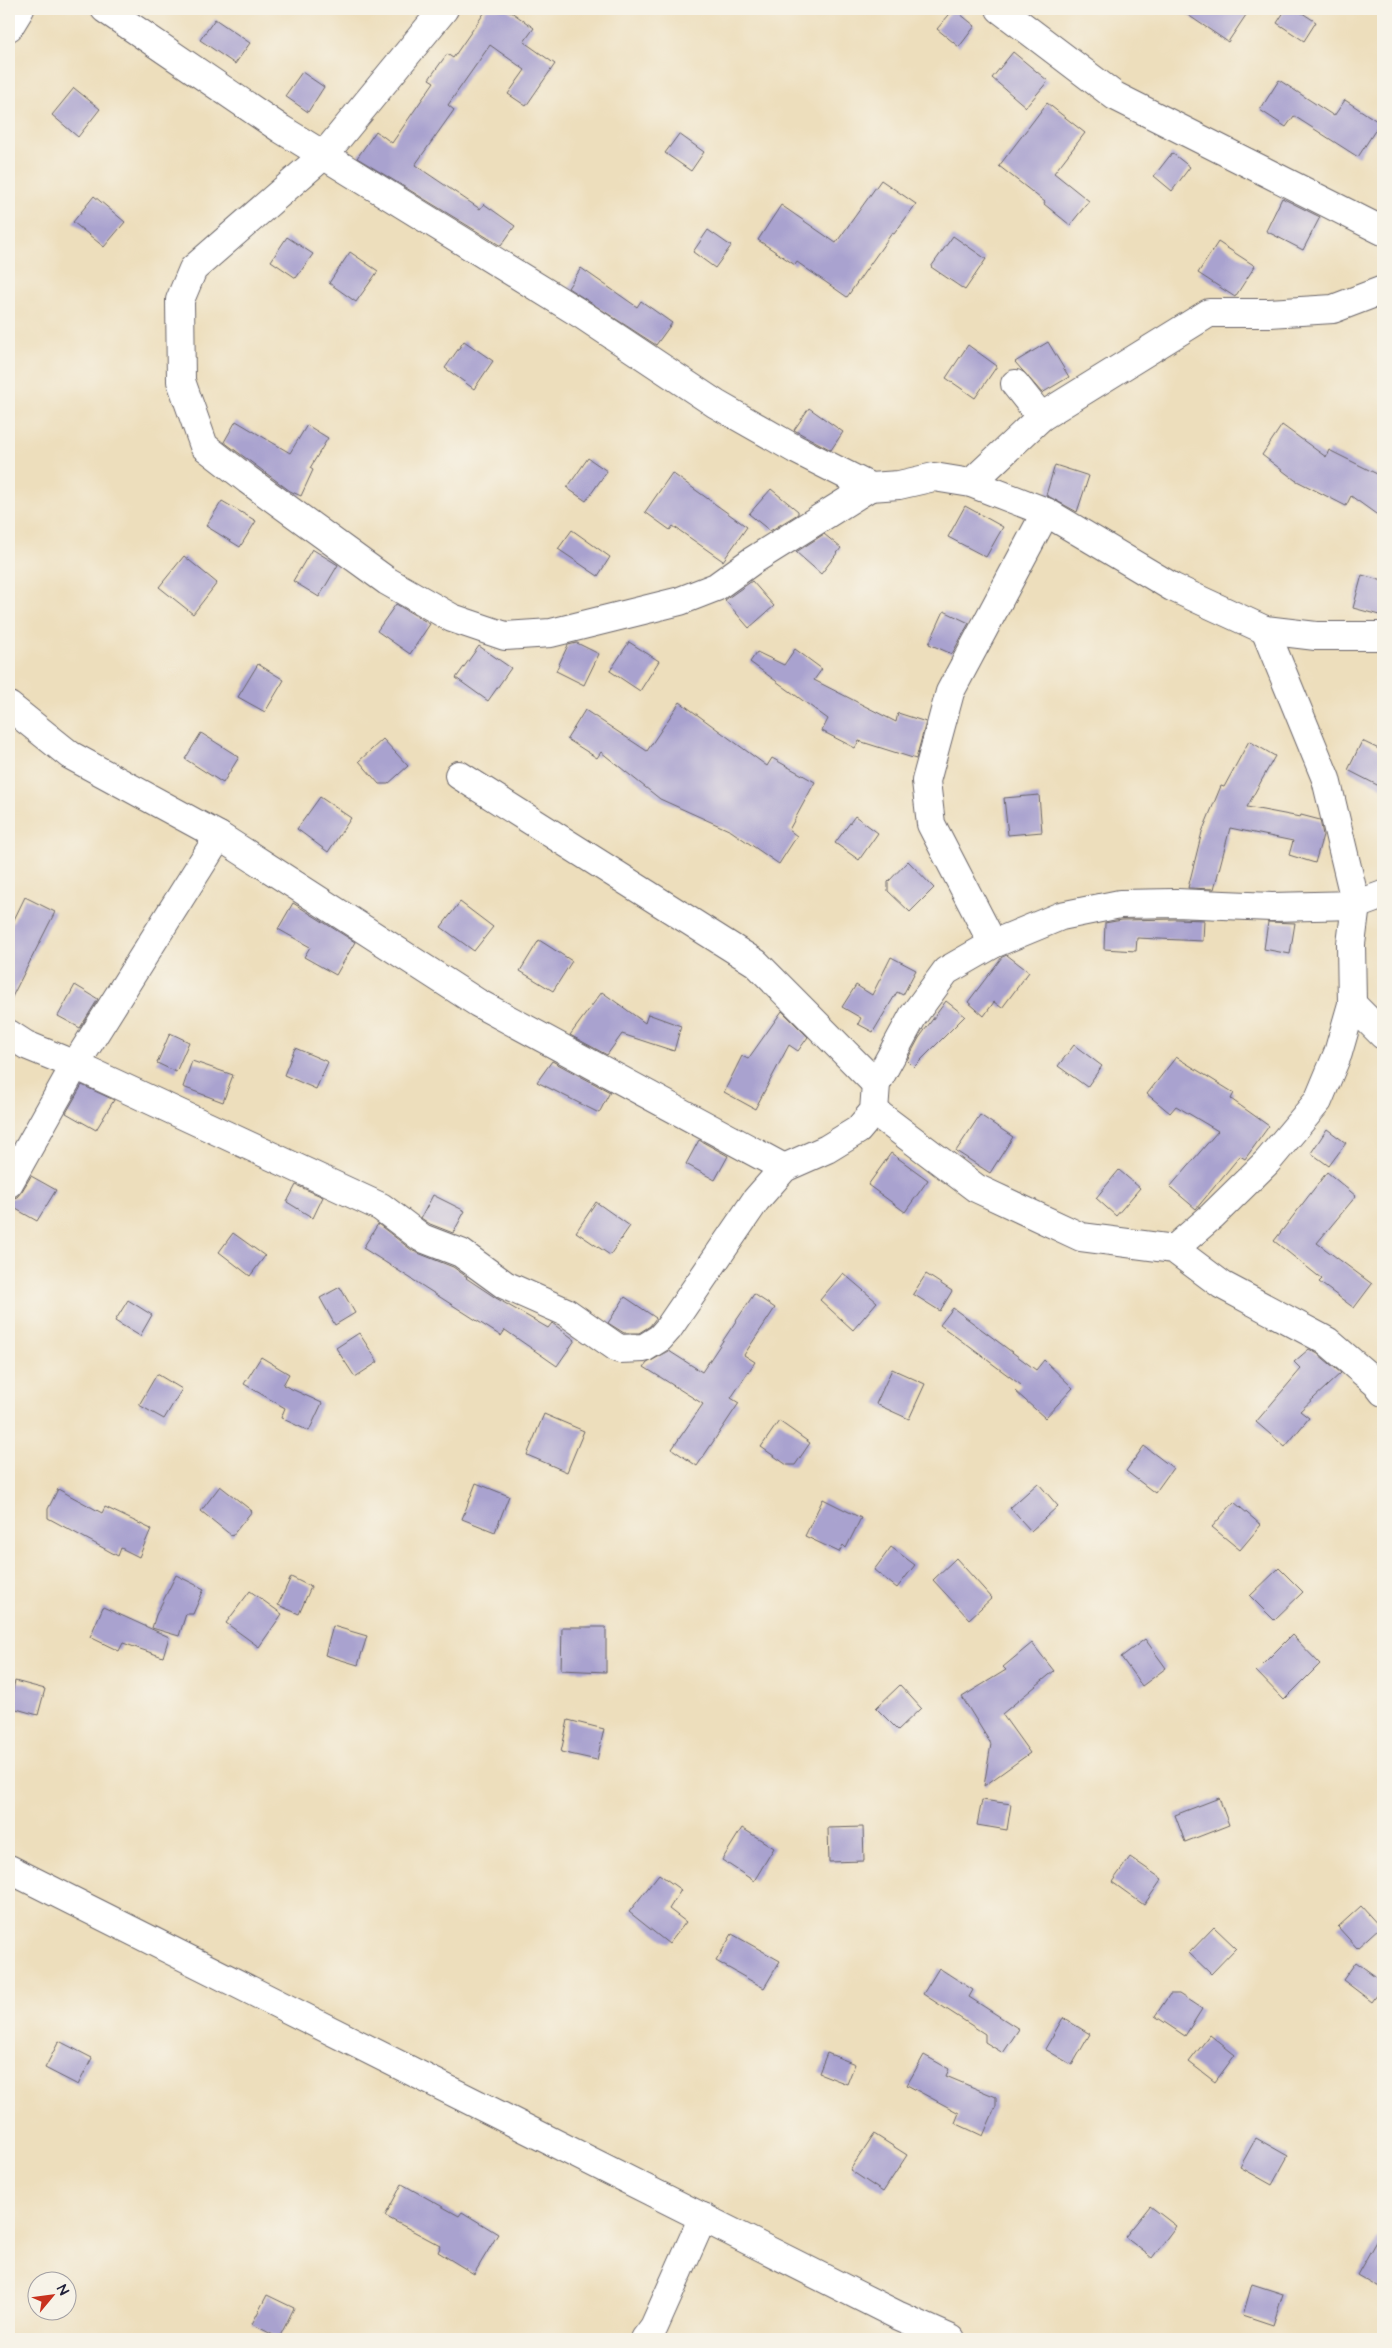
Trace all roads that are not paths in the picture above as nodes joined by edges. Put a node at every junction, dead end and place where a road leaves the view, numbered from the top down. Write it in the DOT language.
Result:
graph roads {
  1 [pos="20,9"];
  2 [pos="104,9"];
  3 [pos="444,9"];
  4 [pos="1000,9"];
  5 [pos="9,27"];
  6 [pos="324,155"];
  7 [pos="1383,231"];
  8 [pos="1383,290"];
  9 [pos="1015,384"];
  10 [pos="1041,418"];
  11 [pos="971,483"];
  12 [pos="870,487"];
  13 [pos="1046,512"];
  14 [pos="1265,630"];
  15 [pos="1383,636"];
  16 [pos="9,706"];
  17 [pos="458,775"];
  18 [pos="219,836"];
  19 [pos="1383,895"];
  20 [pos="1356,905"];
  21 [pos="993,944"];
  22 [pos="1352,1004"];
  23 [pos="9,1034"];
  24 [pos="1383,1036"];
  25 [pos="75,1065"];
  26 [pos="876,1084"];
  27 [pos="874,1111"];
  28 [pos="784,1168"];
  29 [pos="9,1183"];
  30 [pos="1174,1249"];
  31 [pos="1383,1392"];
  32 [pos="9,1869"];
  33 [pos="703,2217"];
  34 [pos="646,2339"];
  35 [pos="951,2339"];
  1 -- 5 [label="street"];
  2 -- 6 [label="street"];
  3 -- 6 [label="street"];
  4 -- 7 [label="street"];
  6 -- 12 [label="street"];
  6 -- 12 [label="street"];
  8 -- 10 [label="street"];
  9 -- 10 [label="street"];
  10 -- 11 [label="street"];
  11 -- 12 [label="street"];
  11 -- 13 [label="street"];
  13 -- 14 [label="street"];
  13 -- 21 [label="street"];
  14 -- 15 [label="street"];
  14 -- 20 [label="street"];
  16 -- 18 [label="street"];
  17 -- 26 [label="street"];
  18 -- 25 [label="street"];
  18 -- 28 [label="street"];
  19 -- 20 [label="street"];
  20 -- 21 [label="street"];
  20 -- 22 [label="street"];
  21 -- 26 [label="street"];
  22 -- 24 [label="street"];
  22 -- 30 [label="street"];
  23 -- 25 [label="street"];
  25 -- 28 [label="street"];
  25 -- 29 [label="street"];
  26 -- 27 [label="street"];
  27 -- 28 [label="street"];
  27 -- 30 [label="street"];
  30 -- 31 [label="street"];
  32 -- 33 [label="street"];
  33 -- 34 [label="street"];
  33 -- 35 [label="street"];
}
